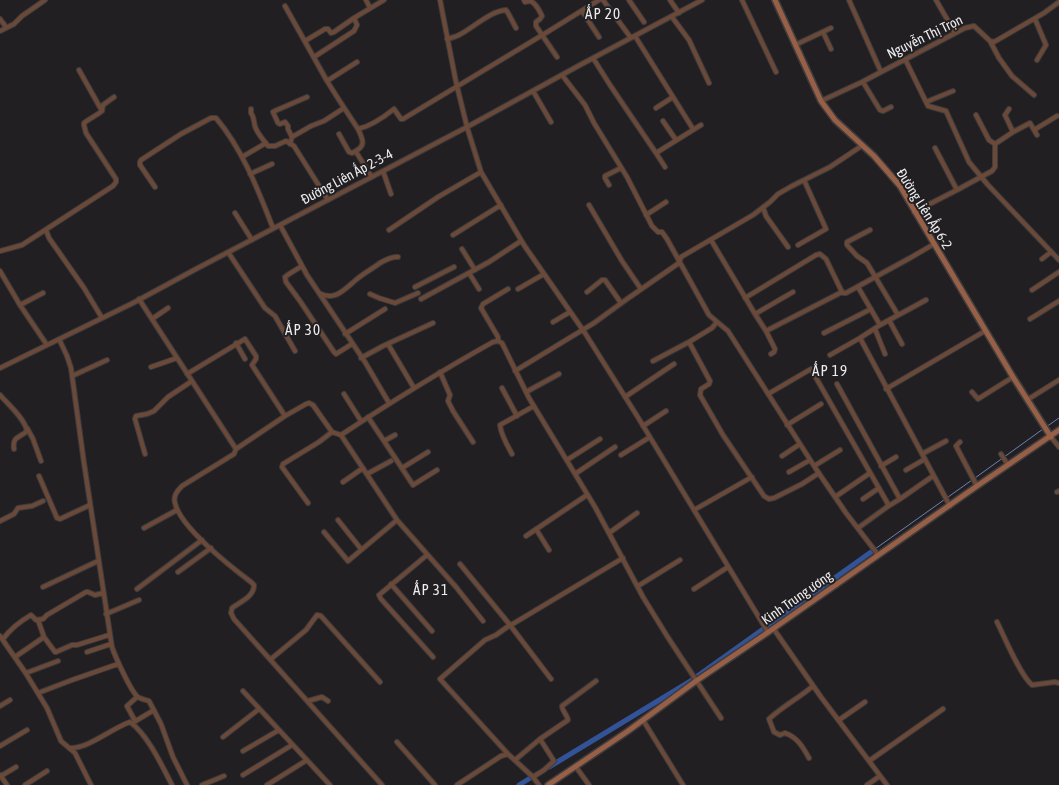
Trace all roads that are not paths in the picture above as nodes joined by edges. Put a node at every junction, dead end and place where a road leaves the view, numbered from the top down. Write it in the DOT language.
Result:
graph roads {
  1 [pos="45,0"];
  2 [pos="366,0"];
  3 [pos="383,0"];
  4 [pos="440,0"];
  5 [pos="524,0"];
  6 [pos="598,0"];
  7 [pos="603,0"];
  8 [pos="629,0"];
  9 [pos="670,0"];
  10 [pos="702,0"];
  11 [pos="742,0"];
  12 [pos="774,0"];
  13 [pos="849,0"];
  14 [pos="936,0"];
  15 [pos="1059,2"];
  16 [pos="285,6"];
  17 [pos="370,8"];
  18 [pos="582,11"];
  19 [pos="679,13"];
  20 [pos="672,16"];
  21 [pos="354,18"];
  22 [pos="0,19"];
  23 [pos="1035,19"];
  24 [pos="644,22"];
  25 [pos="6,28"];
  26 [pos="516,28"];
  27 [pos="831,28"];
  28 [pos="0,31"];
  29 [pos="823,32"];
  30 [pos="955,33"];
  31 [pos="542,35"];
  32 [pos="599,37"];
  33 [pos="632,37"];
  34 [pos="448,39"];
  35 [pos="305,41"];
  36 [pos="990,41"];
  37 [pos="795,45"];
  38 [pos="831,49"];
  39 [pos="314,57"];
  40 [pos="557,57"];
  41 [pos="593,58"];
  42 [pos="904,59"];
  43 [pos="1037,60"];
  44 [pos="357,62"];
  45 [pos="79,70"];
  46 [pos="776,72"];
  47 [pos="882,72"];
  48 [pos="562,75"];
  49 [pos="327,80"];
  50 [pos="863,82"];
  51 [pos="710,84"];
  52 [pos="457,86"];
  53 [pos="532,91"];
  54 [pos="953,91"];
  55 [pos="1034,95"];
  56 [pos="114,97"];
  57 [pos="307,97"];
  58 [pos="673,97"];
  59 [pos="821,101"];
  60 [pos="926,102"];
  61 [pos="890,107"];
  62 [pos="344,108"];
  63 [pos="656,108"];
  64 [pos="251,109"];
  65 [pos="1009,109"];
  66 [pos="102,111"];
  67 [pos="976,115"];
  68 [pos="1057,116"];
  69 [pos="663,121"];
  70 [pos="551,122"];
  71 [pos="700,125"];
  72 [pos="467,127"];
  73 [pos="358,129"];
  74 [pos="693,129"];
  75 [pos="1034,130"];
  76 [pos="1013,132"];
  77 [pos="339,134"];
  78 [pos="1037,135"];
  79 [pos="292,137"];
  80 [pos="676,140"];
  81 [pos="266,143"];
  82 [pos="290,144"];
  83 [pos="995,144"];
  84 [pos="863,145"];
  85 [pos="935,148"];
  86 [pos="356,152"];
  87 [pos="656,153"];
  88 [pos="242,157"];
  89 [pos="272,164"];
  90 [pos="665,167"];
  91 [pos="621,168"];
  92 [pos="383,171"];
  93 [pos="481,172"];
  94 [pos="250,174"];
  95 [pos="372,177"];
  96 [pos="981,177"];
  97 [pos="804,180"];
  98 [pos="609,186"];
  99 [pos="155,187"];
  100 [pos="957,190"];
  101 [pos="391,194"];
  102 [pos="328,200"];
  103 [pos="666,202"];
  104 [pos="500,205"];
  105 [pos="589,205"];
  106 [pos="763,207"];
  107 [pos="914,212"];
  108 [pos="234,213"];
  109 [pos="646,215"];
  110 [pos="280,225"];
  111 [pos="273,228"];
  112 [pos="46,230"];
  113 [pos="390,230"];
  114 [pos="870,230"];
  115 [pos="453,235"];
  116 [pos="252,240"];
  117 [pos="711,240"];
  118 [pos="521,241"];
  119 [pos="934,244"];
  120 [pos="798,245"];
  121 [pos="788,247"];
  122 [pos="462,249"];
  123 [pos="0,251"];
  124 [pos="228,252"];
  125 [pos="1051,252"];
  126 [pos="398,258"];
  127 [pos="1042,259"];
  128 [pos="1059,260"];
  129 [pos="679,262"];
  130 [pos="302,266"];
  131 [pos="454,267"];
  132 [pos="475,270"];
  133 [pos="0,271"];
  134 [pos="1059,272"];
  135 [pos="469,273"];
  136 [pos="544,274"];
  137 [pos="875,278"];
  138 [pos="415,287"];
  139 [pos="858,287"];
  140 [pos="479,289"];
  141 [pos="508,289"];
  142 [pos="518,289"];
  143 [pos="641,289"];
  144 [pos="1032,290"];
  145 [pos="318,292"];
  146 [pos="586,292"];
  147 [pos="793,292"];
  148 [pos="842,292"];
  149 [pos="43,293"];
  150 [pos="418,293"];
  151 [pos="370,294"];
  152 [pos="421,298"];
  153 [pos="746,298"];
  154 [pos="139,300"];
  155 [pos="926,300"];
  156 [pos="1059,302"];
  157 [pos="621,303"];
  158 [pos="20,305"];
  159 [pos="168,308"];
  160 [pos="871,308"];
  161 [pos="385,309"];
  162 [pos="570,312"];
  163 [pos="754,314"];
  164 [pos="898,315"];
  165 [pos="102,318"];
  166 [pos="1030,319"];
  167 [pos="152,320"];
  168 [pos="889,320"];
  169 [pos="433,322"];
  170 [pos="553,322"];
  171 [pos="718,322"];
  172 [pos="880,325"];
  173 [pos="874,329"];
  174 [pos="582,330"];
  175 [pos="766,331"];
  176 [pos="985,331"];
  177 [pos="824,333"];
  178 [pos="345,334"];
  179 [pos="860,338"];
  180 [pos="60,339"];
  181 [pos="498,341"];
  182 [pos="690,342"];
  183 [pos="236,344"];
  184 [pos="352,344"];
  185 [pos="388,344"];
  186 [pos="902,344"];
  187 [pos="47,345"];
  188 [pos="295,351"];
  189 [pos="770,354"];
  190 [pos="885,354"];
  191 [pos="830,355"];
  192 [pos="177,358"];
  193 [pos="361,358"];
  194 [pos="245,359"];
  195 [pos="107,360"];
  196 [pos="653,360"];
  197 [pos="674,364"];
  198 [pos="151,367"];
  199 [pos="0,368"];
  200 [pos="515,371"];
  201 [pos="440,372"];
  202 [pos="187,374"];
  203 [pos="559,374"];
  204 [pos="72,376"];
  205 [pos="1013,377"];
  206 [pos="1059,380"];
  207 [pos="192,381"];
  208 [pos="837,384"];
  209 [pos="414,388"];
  210 [pos="502,388"];
  211 [pos="886,389"];
  212 [pos="526,392"];
  213 [pos="972,392"];
  214 [pos="344,394"];
  215 [pos="768,394"];
  216 [pos="0,395"];
  217 [pos="625,397"];
  218 [pos="1027,400"];
  219 [pos="389,403"];
  220 [pos="821,404"];
  221 [pos="534,406"];
  222 [pos="666,410"];
  223 [pos="285,416"];
  224 [pos="517,416"];
  225 [pos="368,417"];
  226 [pos="361,421"];
  227 [pos="788,425"];
  228 [pos="643,426"];
  229 [pos="26,428"];
  230 [pos="1059,430"];
  231 [pos="332,432"];
  232 [pos="341,435"];
  233 [pos="396,435"];
  234 [pos="1050,435"];
  235 [pos="650,437"];
  236 [pos="600,439"];
  237 [pos="946,441"];
  238 [pos="384,442"];
  239 [pos="473,442"];
  240 [pos="960,442"];
  241 [pos="800,444"];
  242 [pos="615,447"];
  243 [pos="1059,447"];
  244 [pos="14,449"];
  245 [pos="236,449"];
  246 [pos="840,450"];
  247 [pos="428,452"];
  248 [pos="145,454"];
  249 [pos="512,454"];
  250 [pos="922,454"];
  251 [pos="1001,454"];
  252 [pos="621,455"];
  253 [pos="782,456"];
  254 [pos="896,457"];
  255 [pos="924,458"];
  256 [pos="391,460"];
  257 [pos="567,460"];
  258 [pos="810,460"];
  259 [pos="41,461"];
  260 [pos="1008,465"];
  261 [pos="814,466"];
  262 [pos="881,466"];
  263 [pos="363,468"];
  264 [pos="402,468"];
  265 [pos="437,470"];
  266 [pos="906,470"];
  267 [pos="789,472"];
  268 [pos="819,473"];
  269 [pos="870,473"];
  270 [pos="367,474"];
  271 [pos="575,474"];
  272 [pos="39,476"];
  273 [pos="933,476"];
  274 [pos="752,477"];
  275 [pos="343,482"];
  276 [pos="976,484"];
  277 [pos="879,488"];
  278 [pos="587,495"];
  279 [pos="835,497"];
  280 [pos="863,499"];
  281 [pos="900,499"];
  282 [pos="43,502"];
  283 [pos="308,503"];
  284 [pos="949,504"];
  285 [pos="90,506"];
  286 [pos="887,507"];
  287 [pos="177,510"];
  288 [pos="694,510"];
  289 [pos="638,513"];
  290 [pos="338,520"];
  291 [pos="397,520"];
  292 [pos="0,521"];
  293 [pos="144,528"];
  294 [pos="858,528"];
  295 [pos="536,530"];
  296 [pos="324,532"];
  297 [pos="609,533"];
  298 [pos="526,536"];
  299 [pos="202,540"];
  300 [pos="211,548"];
  301 [pos="361,549"];
  302 [pos="548,550"];
  303 [pos="875,552"];
  304 [pos="427,555"];
  305 [pos="623,558"];
  306 [pos="680,560"];
  307 [pos="98,561"];
  308 [pos="460,564"];
  309 [pos="728,567"];
  310 [pos="178,572"];
  311 [pos="391,584"];
  312 [pos="638,586"];
  313 [pos="43,587"];
  314 [pos="137,589"];
  315 [pos="694,589"];
  316 [pos="103,593"];
  317 [pos="139,600"];
  318 [pos="106,614"];
  319 [pos="38,620"];
  320 [pos="483,621"];
  321 [pos="997,622"];
  322 [pos="511,625"];
  323 [pos="772,628"];
  324 [pos="766,630"];
  325 [pos="432,631"];
  326 [pos="109,635"];
  327 [pos="44,637"];
  328 [pos="1,638"];
  329 [pos="111,644"];
  330 [pos="87,652"];
  331 [pos="15,657"];
  332 [pos="433,657"];
  333 [pos="271,659"];
  334 [pos="58,661"];
  335 [pos="118,664"];
  336 [pos="26,673"];
  337 [pos="551,678"];
  338 [pos="695,680"];
  339 [pos="596,681"];
  340 [pos="380,682"];
  341 [pos="1059,683"];
  342 [pos="813,686"];
  343 [pos="243,691"];
  344 [pos="38,693"];
  345 [pos="137,697"];
  346 [pos="10,700"];
  347 [pos="308,701"];
  348 [pos="328,701"];
  349 [pos="865,702"];
  350 [pos="0,706"];
  351 [pos="943,708"];
  352 [pos="259,709"];
  353 [pos="154,710"];
  354 [pos="721,718"];
  355 [pos="643,720"];
  356 [pos="838,720"];
  357 [pos="133,722"];
  358 [pos="27,730"];
  359 [pos="279,730"];
  360 [pos="223,737"];
  361 [pos="540,740"];
  362 [pos="397,742"];
  363 [pos="292,745"];
  364 [pos="0,746"];
  365 [pos="68,748"];
  366 [pos="244,751"];
  367 [pos="508,754"];
  368 [pos="808,758"];
  369 [pos="306,760"];
  370 [pos="515,760"];
  371 [pos="869,760"];
  372 [pos="16,767"];
  373 [pos="576,767"];
  374 [pos="47,771"];
  375 [pos="242,775"];
  376 [pos="0,776"];
  377 [pos="224,776"];
  378 [pos="880,776"];
  379 [pos="533,777"];
  380 [pos="7,785"];
  381 [pos="24,785"];
  382 [pos="91,785"];
  383 [pos="172,785"];
  384 [pos="187,785"];
  385 [pos="202,785"];
  386 [pos="267,785"];
  387 [pos="330,785"];
  388 [pos="382,785"];
  389 [pos="435,785"];
  390 [pos="457,785"];
  391 [pos="539,785"];
  392 [pos="548,785"];
  393 [pos="589,785"];
  394 [pos="683,785"];
  395 [pos="867,785"];
  396 [pos="887,785"];
  1 -- 25 [label="street"];
  2 -- 17 [label="street"];
  3 -- 17 [label="street"];
  4 -- 34 [label="street"];
  5 -- 31 [label="street"];
  6 -- 18 [label="street"];
  7 -- 33 [label="street"];
  8 -- 24 [label="street"];
  9 -- 19 [label="street"];
  10 -- 19 [label="street, Đường Liên Ấp 2-3-4"];
  11 -- 46 [label="street"];
  12 -- 37 [label="street, Đường Liên Ấp 6-2"];
  13 -- 47 [label="street"];
  14 -- 30 [label="street"];
  15 -- 23 [label="street"];
  16 -- 35 [label="street"];
  17 -- 21 [label="street"];
  18 -- 31 [label="street"];
  18 -- 32 [label="street"];
  19 -- 20 [label="street, Đường Liên Ấp 2-3-4"];
  20 -- 33 [label="street, Đường Liên Ấp 2-3-4"];
  20 -- 51 [label="street"];
  21 -- 35 [label="street"];
  21 -- 39 [label="street"];
  22 -- 25 [label="street"];
  23 -- 36 [label="street"];
  23 -- 43 [label="street"];
  25 -- 28 [label="street"];
  26 -- 34 [label="street"];
  27 -- 29 [label="street"];
  29 -- 37 [label="street"];
  29 -- 38 [label="street"];
  30 -- 36 [label="street, Nguyễn Thị Trọn"];
  30 -- 42 [label="street, Nguyễn Thị Trọn"];
  31 -- 40 [label="street"];
  31 -- 52 [label="street"];
  33 -- 41 [label="street, Đường Liên Ấp 2-3-4"];
  33 -- 58 [label="street"];
  34 -- 52 [label="street"];
  35 -- 39 [label="street"];
  36 -- 55 [label="street"];
  37 -- 59 [label="street, Đường Liên Ấp 6-2"];
  39 -- 49 [label="street"];
  41 -- 48 [label="street, Đường Liên Ấp 2-3-4"];
  41 -- 87 [label="street"];
  42 -- 47 [label="street, Nguyễn Thị Trọn"];
  42 -- 60 [label="street"];
  44 -- 49 [label="street"];
  45 -- 66 [label="street"];
  47 -- 50 [label="street, Nguyễn Thị Trọn"];
  48 -- 53 [label="street, Đường Liên Ấp 2-3-4"];
  48 -- 91 [label="street"];
  49 -- 62 [label="street"];
  50 -- 59 [label="street, Nguyễn Thị Trọn"];
  50 -- 61 [label="street"];
  52 -- 72 [label="street"];
  52 -- 73 [label="street"];
  53 -- 70 [label="street"];
  53 -- 72 [label="street, Đường Liên Ấp 2-3-4"];
  54 -- 60 [label="street"];
  56 -- 66 [label="street"];
  57 -- 79 [label="street"];
  58 -- 63 [label="street"];
  58 -- 74 [label="street"];
  59 -- 84 [label="street, Đường Liên Ấp 6-2"];
  60 -- 96 [label="street"];
  62 -- 73 [label="street"];
  62 -- 79 [label="street"];
  64 -- 81 [label="street"];
  65 -- 76 [label="street"];
  66 -- 112 [label="street"];
  67 -- 83 [label="street"];
  68 -- 75 [label="street"];
  69 -- 80 [label="street"];
  71 -- 74 [label="street"];
  72 -- 92 [label="street, Đường Liên Ấp 2-3-4"];
  72 -- 93 [label="street"];
  73 -- 86 [label="street"];
  74 -- 80 [label="street"];
  75 -- 76 [label="street"];
  75 -- 78 [label="street"];
  76 -- 83 [label="street"];
  77 -- 86 [label="street"];
  79 -- 82 [label="street"];
  80 -- 87 [label="street"];
  81 -- 82 [label="street"];
  81 -- 88 [label="street"];
  82 -- 102 [label="street"];
  83 -- 96 [label="street"];
  84 -- 97 [label="street"];
  84 -- 107 [label="street, Đường Liên Ấp 6-2"];
  85 -- 100 [label="street"];
  86 -- 95 [label="street"];
  87 -- 90 [label="street"];
  88 -- 94 [label="street"];
  88 -- 99 [label="street"];
  89 -- 94 [label="street"];
  91 -- 98 [label="street"];
  91 -- 109 [label="street"];
  92 -- 95 [label="street, Đường Liên Ấp 2-3-4"];
  92 -- 101 [label="street"];
  93 -- 104 [label="street"];
  93 -- 113 [label="street"];
  94 -- 111 [label="street"];
  95 -- 102 [label="street, Đường Liên Ấp 2-3-4"];
  96 -- 100 [label="street"];
  96 -- 125 [label="street"];
  97 -- 106 [label="street"];
  97 -- 120 [label="street"];
  100 -- 107 [label="street"];
  102 -- 110 [label="street, Đường Liên Ấp 2-3-4"];
  103 -- 109 [label="street"];
  104 -- 115 [label="street"];
  104 -- 118 [label="street"];
  105 -- 143 [label="street"];
  106 -- 117 [label="street"];
  106 -- 121 [label="street"];
  107 -- 119 [label="street, Đường Liên Ấp 6-2"];
  108 -- 116 [label="street"];
  109 -- 129 [label="street"];
  110 -- 111 [label="street, Đường Liên Ấp 2-3-4"];
  110 -- 130 [label="street"];
  111 -- 116 [label="street, Đường Liên Ấp 2-3-4"];
  112 -- 123 [label="street"];
  112 -- 165 [label="street"];
  114 -- 137 [label="street"];
  116 -- 124 [label="street, Đường Liên Ấp 2-3-4"];
  117 -- 129 [label="street"];
  117 -- 153 [label="street"];
  118 -- 132 [label="street"];
  118 -- 136 [label="street"];
  119 -- 137 [label="street"];
  119 -- 176 [label="street, Đường Liên Ấp 6-2"];
  122 -- 132 [label="street"];
  124 -- 154 [label="street, Đường Liên Ấp 2-3-4"];
  124 -- 188 [label="street"];
  125 -- 127 [label="street"];
  125 -- 128 [label="street"];
  126 -- 145 [label="street"];
  129 -- 143 [label="street"];
  129 -- 171 [label="street"];
  130 -- 145 [label="street"];
  130 -- 184 [label="street"];
  131 -- 138 [label="street"];
  132 -- 135 [label="street"];
  133 -- 158 [label="street"];
  134 -- 144 [label="street"];
  135 -- 140 [label="street"];
  135 -- 152 [label="street"];
  136 -- 142 [label="street"];
  136 -- 162 [label="street"];
  137 -- 139 [label="street"];
  137 -- 164 [label="street"];
  139 -- 148 [label="street"];
  139 -- 160 [label="street"];
  141 -- 181 [label="street"];
  143 -- 157 [label="street"];
  145 -- 178 [label="street"];
  146 -- 157 [label="street"];
  147 -- 163 [label="street"];
  148 -- 153 [label="street"];
  148 -- 175 [label="street"];
  149 -- 158 [label="street"];
  150 -- 151 [label="street"];
  153 -- 163 [label="street"];
  154 -- 165 [label="street, Đường Liên Ấp 2-3-4"];
  154 -- 167 [label="street"];
  155 -- 164 [label="street"];
  156 -- 166 [label="street"];
  157 -- 174 [label="street"];
  158 -- 187 [label="street"];
  159 -- 167 [label="street"];
  160 -- 172 [label="street"];
  160 -- 177 [label="street"];
  161 -- 178 [label="street"];
  162 -- 170 [label="street"];
  162 -- 174 [label="street"];
  163 -- 175 [label="street"];
  164 -- 168 [label="street"];
  165 -- 180 [label="street, Đường Liên Ấp 2-3-4"];
  167 -- 192 [label="street"];
  168 -- 172 [label="street"];
  168 -- 186 [label="street"];
  169 -- 185 [label="street"];
  171 -- 182 [label="street"];
  171 -- 215 [label="street"];
  172 -- 173 [label="street"];
  173 -- 179 [label="street"];
  173 -- 190 [label="street"];
  174 -- 200 [label="street"];
  174 -- 217 [label="street"];
  175 -- 189 [label="street"];
  176 -- 205 [label="street, Đường Liên Ấp 6-2"];
  176 -- 211 [label="street"];
  178 -- 184 [label="street"];
  179 -- 191 [label="street"];
  179 -- 211 [label="street"];
  180 -- 187 [label="street, Đường Liên Ấp 2-3-4"];
  180 -- 204 [label="street"];
  181 -- 200 [label="street"];
  181 -- 201 [label="street"];
  182 -- 196 [label="street"];
  182 -- 274 [label="street"];
  183 -- 194 [label="street"];
  183 -- 202 [label="street"];
  183 -- 223 [label="street"];
  184 -- 193 [label="street"];
  185 -- 193 [label="street"];
  185 -- 209 [label="street"];
  187 -- 199 [label="street, Đường Liên Ấp 2-3-4"];
  192 -- 198 [label="street"];
  192 -- 202 [label="street"];
  193 -- 219 [label="street"];
  195 -- 204 [label="street"];
  197 -- 217 [label="street"];
  200 -- 212 [label="street"];
  201 -- 209 [label="street"];
  201 -- 239 [label="street"];
  202 -- 207 [label="street"];
  203 -- 212 [label="street"];
  204 -- 285 [label="street"];
  205 -- 213 [label="street"];
  205 -- 218 [label="street, Đường Liên Ấp 6-2"];
  206 -- 218 [label="street"];
  207 -- 245 [label="street"];
  207 -- 248 [label="street"];
  208 -- 262 [label="street"];
  209 -- 219 [label="street"];
  210 -- 224 [label="street"];
  211 -- 250 [label="street"];
  212 -- 221 [label="street"];
  214 -- 226 [label="street"];
  215 -- 227 [label="street"];
  215 -- 269 [label="street"];
  216 -- 229 [label="street"];
  217 -- 228 [label="street"];
  218 -- 234 [label="street, Đường Liên Ấp 6-2"];
  219 -- 225 [label="street"];
  220 -- 227 [label="street"];
  221 -- 224 [label="street"];
  221 -- 257 [label="street"];
  222 -- 228 [label="street"];
  223 -- 231 [label="street"];
  223 -- 245 [label="street"];
  224 -- 249 [label="street"];
  225 -- 226 [label="street"];
  225 -- 238 [label="street"];
  226 -- 232 [label="street"];
  227 -- 241 [label="street"];
  228 -- 235 [label="street"];
  229 -- 244 [label="street"];
  229 -- 259 [label="street"];
  230 -- 234 [label="street, Kinh Trung ương"];
  231 -- 232 [label="street"];
  231 -- 283 [label="street"];
  232 -- 263 [label="street"];
  233 -- 238 [label="street"];
  234 -- 243 [label="street"];
  234 -- 260 [label="street, Kinh Trung ương"];
  235 -- 252 [label="street"];
  235 -- 288 [label="street"];
  236 -- 257 [label="street"];
  237 -- 250 [label="street"];
  238 -- 264 [label="street"];
  240 -- 276 [label="street"];
  241 -- 253 [label="street"];
  241 -- 258 [label="street"];
  242 -- 271 [label="street"];
  245 -- 287 [label="street"];
  246 -- 261 [label="street"];
  247 -- 264 [label="street"];
  250 -- 255 [label="street"];
  251 -- 260 [label="street"];
  254 -- 262 [label="street"];
  255 -- 266 [label="street"];
  255 -- 273 [label="street"];
  256 -- 270 [label="street"];
  257 -- 271 [label="street"];
  258 -- 261 [label="street"];
  258 -- 267 [label="street"];
  260 -- 276 [label="street, Kinh Trung ương"];
  261 -- 268 [label="street"];
  262 -- 281 [label="street"];
  263 -- 270 [label="street"];
  263 -- 275 [label="street"];
  264 -- 265 [label="street"];
  268 -- 274 [label="street"];
  268 -- 279 [label="street"];
  269 -- 277 [label="street"];
  269 -- 279 [label="street"];
  270 -- 291 [label="street"];
  271 -- 278 [label="street"];
  272 -- 285 [label="street"];
  273 -- 281 [label="street"];
  273 -- 284 [label="street"];
  274 -- 288 [label="street"];
  276 -- 284 [label="street, Kinh Trung ương"];
  277 -- 280 [label="street"];
  277 -- 286 [label="street"];
  278 -- 295 [label="street"];
  278 -- 297 [label="street"];
  279 -- 294 [label="street"];
  281 -- 286 [label="street"];
  282 -- 292 [label="street"];
  284 -- 303 [label="street, Kinh Trung ương"];
  285 -- 307 [label="street"];
  286 -- 294 [label="street"];
  287 -- 293 [label="street"];
  287 -- 299 [label="street"];
  288 -- 309 [label="street"];
  289 -- 297 [label="street"];
  290 -- 301 [label="street"];
  291 -- 301 [label="street"];
  291 -- 304 [label="street"];
  294 -- 303 [label="street"];
  295 -- 298 [label="street"];
  295 -- 302 [label="street"];
  296 -- 301 [label="street"];
  297 -- 305 [label="street"];
  299 -- 300 [label="street"];
  299 -- 314 [label="street"];
  300 -- 310 [label="street"];
  300 -- 333 [label="street"];
  303 -- 323 [label="street, Kinh Trung ương"];
  304 -- 311 [label="street"];
  304 -- 320 [label="street"];
  305 -- 312 [label="street"];
  305 -- 322 [label="street"];
  306 -- 312 [label="street"];
  307 -- 313 [label="street"];
  307 -- 316 [label="street"];
  308 -- 322 [label="street"];
  309 -- 315 [label="street"];
  309 -- 324 [label="street"];
  311 -- 325 [label="street"];
  311 -- 332 [label="street"];
  312 -- 338 [label="street"];
  316 -- 318 [label="street"];
  316 -- 319 [label="street"];
  317 -- 318 [label="street"];
  318 -- 326 [label="street"];
  319 -- 327 [label="street"];
  319 -- 328 [label="street"];
  321 -- 341 [label="street"];
  322 -- 337 [label="street"];
  322 -- 367 [label="street"];
  323 -- 324 [label="street, Kinh Trung ương"];
  323 -- 342 [label="street"];
  324 -- 338 [label="street, Kinh Trung ương"];
  326 -- 327 [label="street"];
  326 -- 329 [label="street"];
  327 -- 331 [label="street"];
  328 -- 331 [label="street"];
  329 -- 330 [label="street"];
  329 -- 335 [label="street"];
  331 -- 336 [label="street"];
  333 -- 340 [label="street"];
  333 -- 347 [label="street"];
  334 -- 336 [label="street"];
  335 -- 344 [label="street"];
  335 -- 345 [label="street"];
  336 -- 344 [label="street"];
  338 -- 354 [label="street"];
  338 -- 355 [label="street, Kinh Trung ương"];
  339 -- 361 [label="street"];
  342 -- 356 [label="street"];
  342 -- 368 [label="street"];
  343 -- 352 [label="street"];
  344 -- 365 [label="street"];
  345 -- 353 [label="street"];
  345 -- 357 [label="street"];
  346 -- 350 [label="street"];
  347 -- 348 [label="street"];
  347 -- 388 [label="street"];
  349 -- 356 [label="street"];
  351 -- 371 [label="street"];
  352 -- 359 [label="street"];
  352 -- 360 [label="street"];
  353 -- 357 [label="street"];
  353 -- 384 [label="street"];
  355 -- 373 [label="street, Kinh Trung ương"];
  355 -- 394 [label="street"];
  356 -- 371 [label="street"];
  357 -- 365 [label="street"];
  357 -- 383 [label="street"];
  358 -- 364 [label="street"];
  359 -- 363 [label="street"];
  359 -- 366 [label="street"];
  361 -- 370 [label="street"];
  361 -- 379 [label="street"];
  362 -- 389 [label="street"];
  363 -- 369 [label="street"];
  363 -- 375 [label="street"];
  365 -- 382 [label="street"];
  367 -- 370 [label="street"];
  367 -- 390 [label="street"];
  369 -- 386 [label="street"];
  369 -- 387 [label="street"];
  370 -- 379 [label="street"];
  371 -- 378 [label="street"];
  372 -- 376 [label="street"];
  373 -- 392 [label="street, Kinh Trung ương"];
  373 -- 393 [label="street"];
  374 -- 381 [label="street"];
  376 -- 380 [label="street"];
  377 -- 385 [label="street"];
  378 -- 395 [label="street"];
  378 -- 396 [label="street"];
  379 -- 391 [label="street"];
}
